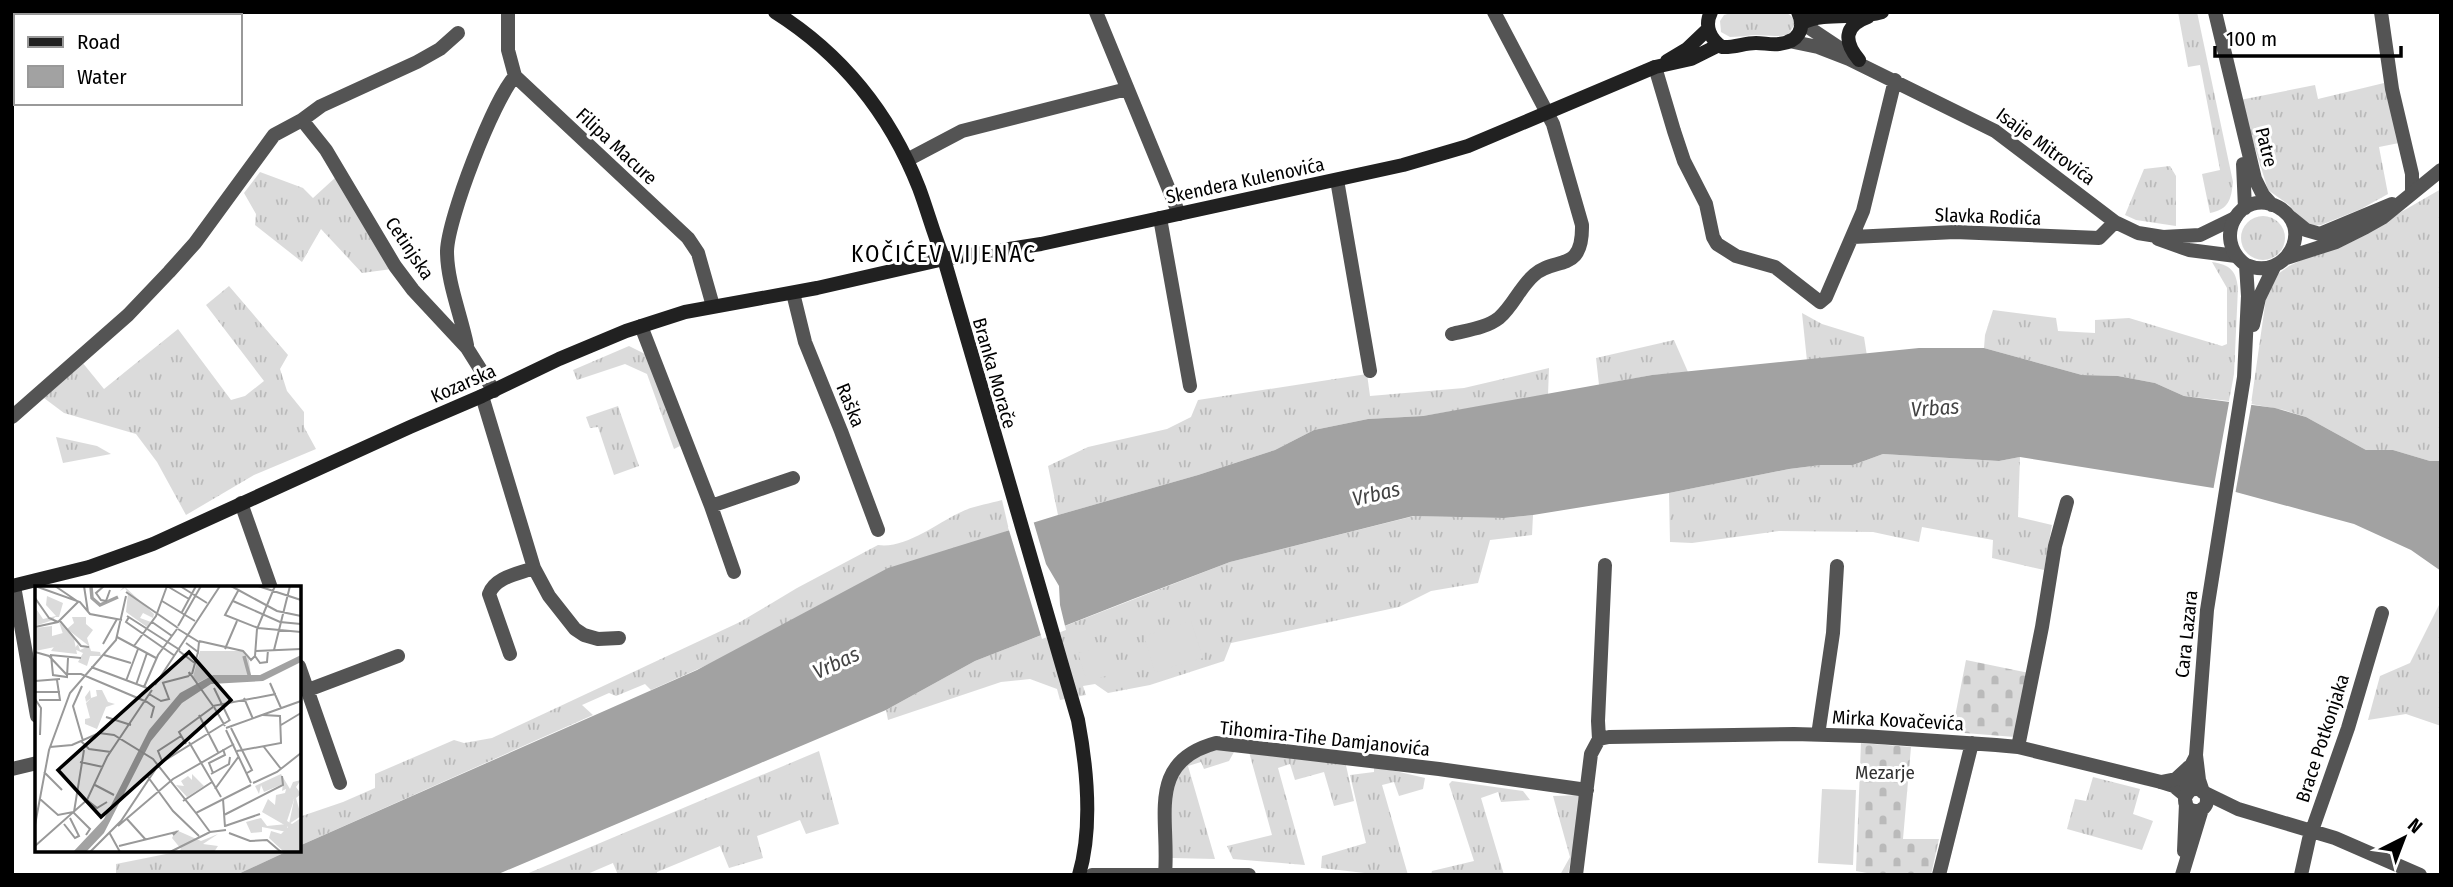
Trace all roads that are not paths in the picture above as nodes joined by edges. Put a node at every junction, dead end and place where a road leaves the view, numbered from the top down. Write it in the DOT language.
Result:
graph roads {
  1 [pos="508,12"];
  2 [pos="775,12"];
  3 [pos="1494,12"];
  4 [pos="2215,12"];
  5 [pos="2381,12"];
  6 [pos="1098,13"];
  7 [pos="1877,14"];
  8 [pos="1709,17"];
  9 [pos="1800,18"];
  10 [pos="458,33"];
  11 [pos="1789,41"];
  12 [pos="1719,46"];
  13 [pos="1859,60"];
  14 [pos="1657,66"];
  15 [pos="515,76"];
  16 [pos="1888,77"];
  17 [pos="1127,89"];
  18 [pos="2234,93"];
  19 [pos="1547,113"];
  20 [pos="302,120"];
  21 [pos="907,160"];
  22 [pos="2441,170"];
  23 [pos="1337,180"];
  24 [pos="2407,196"];
  25 [pos="2272,205"];
  26 [pos="2240,213"];
  27 [pos="2286,213"];
  28 [pos="1179,214"];
  29 [pos="1160,218"];
  30 [pos="2115,222"];
  31 [pos="2147,235"];
  32 [pos="1853,237"];
  33 [pos="944,259"];
  34 [pos="2241,260"];
  35 [pos="2280,263"];
  36 [pos="793,293"];
  37 [pos="713,306"];
  38 [pos="641,326"];
  39 [pos="1452,334"];
  40 [pos="467,348"];
  41 [pos="2246,361"];
  42 [pos="1370,371"];
  43 [pos="2244,377"];
  44 [pos="1190,386"];
  45 [pos="488,393"];
  46 [pos="12,417"];
  47 [pos="793,478"];
  48 [pos="2067,502"];
  49 [pos="242,503"];
  50 [pos="711,506"];
  51 [pos="878,530"];
  52 [pos="1605,565"];
  53 [pos="1838,566"];
  54 [pos="534,568"];
  55 [pos="734,572"];
  56 [pos="13,586"];
  57 [pos="270,586"];
  58 [pos="2382,613"];
  59 [pos="619,638"];
  60 [pos="510,654"];
  61 [pos="398,656"];
  62 [pos="301,671"];
  63 [pos="308,690"];
  64 [pos="35,705"];
  65 [pos="1818,735"];
  66 [pos="1599,739"];
  67 [pos="1972,743"];
  68 [pos="2018,747"];
  69 [pos="2193,761"];
  70 [pos="35,763"];
  71 [pos="12,769"];
  72 [pos="2161,782"];
  73 [pos="340,783"];
  74 [pos="1587,790"];
  75 [pos="2195,800"];
  76 [pos="2312,831"];
  77 [pos="2183,869"];
  78 [pos="1165,874"];
  79 [pos="1079,875"];
  80 [pos="1092,875"];
  81 [pos="1249,875"];
  82 [pos="1576,875"];
  83 [pos="1939,875"];
  84 [pos="2301,875"];
  85 [pos="2420,875"];
  1 -- 15 [label="street"];
  2 -- 21 [label="main road, Branka Morače"];
  3 -- 19 [label="street"];
  4 -- 18 [label="street, Patre"];
  5 -- 24 [label="street"];
  6 -- 17 [label="street"];
  7 -- 9 [label="main road"];
  7 -- 13 [label="main road"];
  8 -- 12 [label="main road"];
  8 -- 14 [label="main road, Skendera Kulenovića"];
  9 -- 11 [label="main road"];
  9 -- 13 [label="street, Isaije Mitrovića"];
  10 -- 20 [label="street"];
  11 -- 12 [label="main road"];
  11 -- 16 [label="street, Isaije Mitrovića"];
  12 -- 14 [label="main road, Skendera Kulenovića"];
  13 -- 16 [label="street, Isaije Mitrovića"];
  14 -- 19 [label="main road, Skendera Kulenovića"];
  14 -- 32 [label="street"];
  15 -- 37 [label="street, Filipa Macure"];
  15 -- 40 [label="street"];
  16 -- 30 [label="street, Isaije Mitrovića"];
  16 -- 32 [label="street"];
  17 -- 21 [label="street"];
  17 -- 28 [label="street"];
  18 -- 25 [label="street, Patre"];
  18 -- 26 [label="street, Patre"];
  19 -- 23 [label="main road, Skendera Kulenovića"];
  19 -- 39 [label="street"];
  20 -- 40 [label="street, Cetinjska"];
  20 -- 46 [label="street"];
  21 -- 33 [label="main road, Branka Morače"];
  22 -- 24 [label="street"];
  23 -- 28 [label="main road, Skendera Kulenovića"];
  23 -- 42 [label="street"];
  24 -- 27 [label="street"];
  24 -- 35 [label="street"];
  25 -- 26 [label="street"];
  25 -- 27 [label="street, Patre"];
  26 -- 31 [label="street, Isaije Mitrovića"];
  26 -- 34 [label="street, Patre"];
  27 -- 35 [label="street, Patre"];
  28 -- 29 [label="main road, Skendera Kulenovića"];
  29 -- 33 [label="main road, Skendera Kulenovića"];
  29 -- 44 [label="street"];
  30 -- 31 [label="street, Isaije Mitrovića"];
  30 -- 32 [label="street, Slavka Rodića"];
  31 -- 34 [label="street, Isaije Mitrovića"];
  33 -- 36 [label="main road, Kozarska"];
  33 -- 79 [label="main road, Branka Morače"];
  34 -- 35 [label="street"];
  34 -- 41 [label="street, Patre"];
  35 -- 41 [label="street, Patre"];
  36 -- 37 [label="main road, Kozarska"];
  36 -- 51 [label="street, Raška"];
  37 -- 38 [label="main road, Kozarska"];
  38 -- 45 [label="main road, Kozarska"];
  38 -- 50 [label="street"];
  40 -- 45 [label="street, Cetinjska"];
  41 -- 43 [label="street, Patre"];
  43 -- 69 [label="street, Cara Lazara"];
  45 -- 49 [label="main road, Kozarska"];
  45 -- 54 [label="street, Cetinjska"];
  47 -- 50 [label="street"];
  48 -- 68 [label="street"];
  49 -- 56 [label="main road, Kozarska"];
  49 -- 57 [label="street"];
  50 -- 55 [label="street"];
  52 -- 66 [label="street"];
  53 -- 65 [label="street"];
  54 -- 59 [label="street, Cetinjska"];
  54 -- 60 [label="street"];
  56 -- 64 [label="street"];
  58 -- 76 [label="street, Brace Potkonjaka"];
  61 -- 63 [label="street"];
  62 -- 63 [label="street"];
  63 -- 73 [label="street"];
  65 -- 66 [label="street, Mirka Kovačevića"];
  65 -- 67 [label="street, Mirka Kovačevića"];
  66 -- 74 [label="street"];
  67 -- 68 [label="street, Mirka Kovačevića"];
  67 -- 83 [label="street"];
  68 -- 72 [label="street, Mirka Kovačevića"];
  69 -- 72 [label="street"];
  69 -- 75 [label="street, Cara Lazara"];
  70 -- 71 [label="street"];
  72 -- 75 [label="street, Mirka Kovačevića"];
  74 -- 78 [label="street, Tihomira-Tihe Damjanovića"];
  74 -- 82 [label="street"];
  75 -- 76 [label="street, Mirka Kovačevića"];
  75 -- 77 [label="street, Cara Lazara"];
  76 -- 84 [label="street, Brace Potkonjaka"];
  76 -- 85 [label="street, Mirka Kovačevića"];
  78 -- 80 [label="street"];
  78 -- 81 [label="street"];
}
